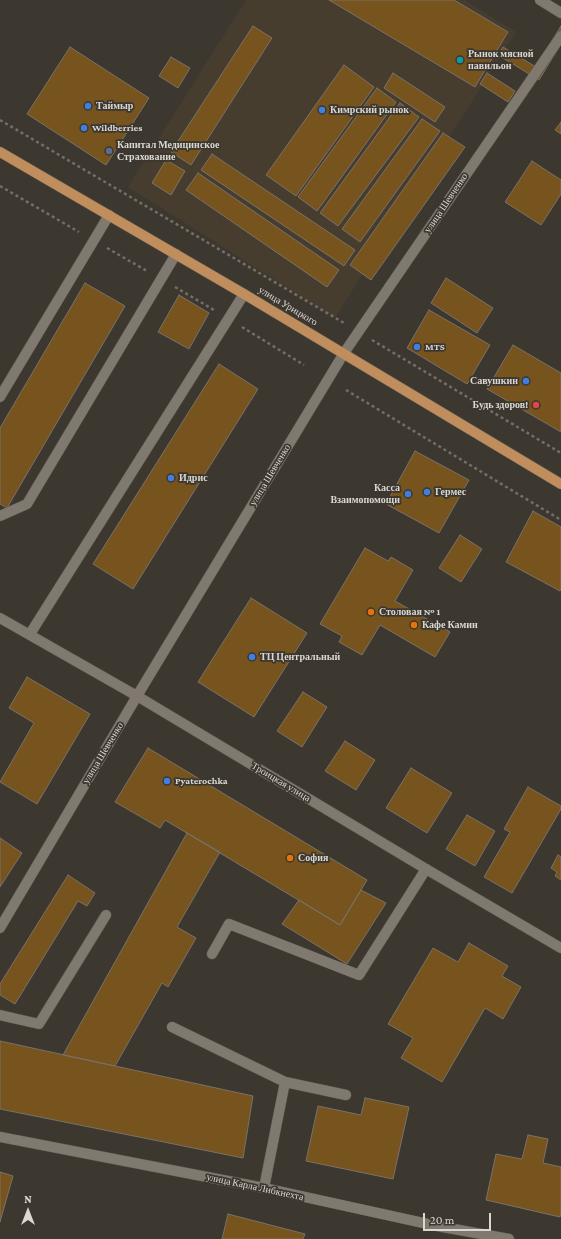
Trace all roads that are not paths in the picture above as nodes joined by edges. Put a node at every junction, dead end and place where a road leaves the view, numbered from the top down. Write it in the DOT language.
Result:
graph roads {
  1 [pos="540,0"];
  2 [pos="561,12"];
  3 [pos="561,36"];
  4 [pos="0,152"];
  5 [pos="109,215"];
  6 [pos="176,254"];
  7 [pos="244,294"];
  8 [pos="344,353"];
  9 [pos="0,397"];
  10 [pos="561,484"];
  11 [pos="0,516"];
  12 [pos="0,618"];
  13 [pos="30,634"];
  14 [pos="137,696"];
  15 [pos="426,869"];
  16 [pos="106,915"];
  17 [pos="0,928"];
  18 [pos="561,948"];
  19 [pos="212,954"];
  20 [pos="0,1015"];
  21 [pos="172,1027"];
  22 [pos="285,1082"];
  23 [pos="346,1095"];
  24 [pos="0,1137"];
  25 [pos="264,1188"];
  26 [pos="510,1239"];
  1 -- 2 [label="street"];
  3 -- 8 [label="street, улица Шевченко"];
  4 -- 5 [label="main road, улица Урицкого"];
  5 -- 6 [label="main road, улица Урицкого"];
  5 -- 9 [label="street"];
  6 -- 7 [label="main road, улица Урицкого"];
  6 -- 11 [label="street"];
  7 -- 8 [label="main road, улица Урицкого"];
  7 -- 13 [label="street"];
  8 -- 10 [label="main road, улица Урицкого"];
  8 -- 14 [label="street, улица Шевченко"];
  12 -- 13 [label="street, Троицкая улица"];
  13 -- 14 [label="street, Троицкая улица"];
  14 -- 15 [label="street, Троицкая улица"];
  14 -- 17 [label="street, улица Шевченко"];
  15 -- 18 [label="street, Троицкая улица"];
  15 -- 19 [label="street"];
  16 -- 20 [label="street"];
  21 -- 22 [label="street"];
  22 -- 23 [label="street"];
  22 -- 25 [label="street"];
  24 -- 25 [label="street, улица Карла Либкнехта"];
  25 -- 26 [label="street, улица Карла Либкнехта"];
}
